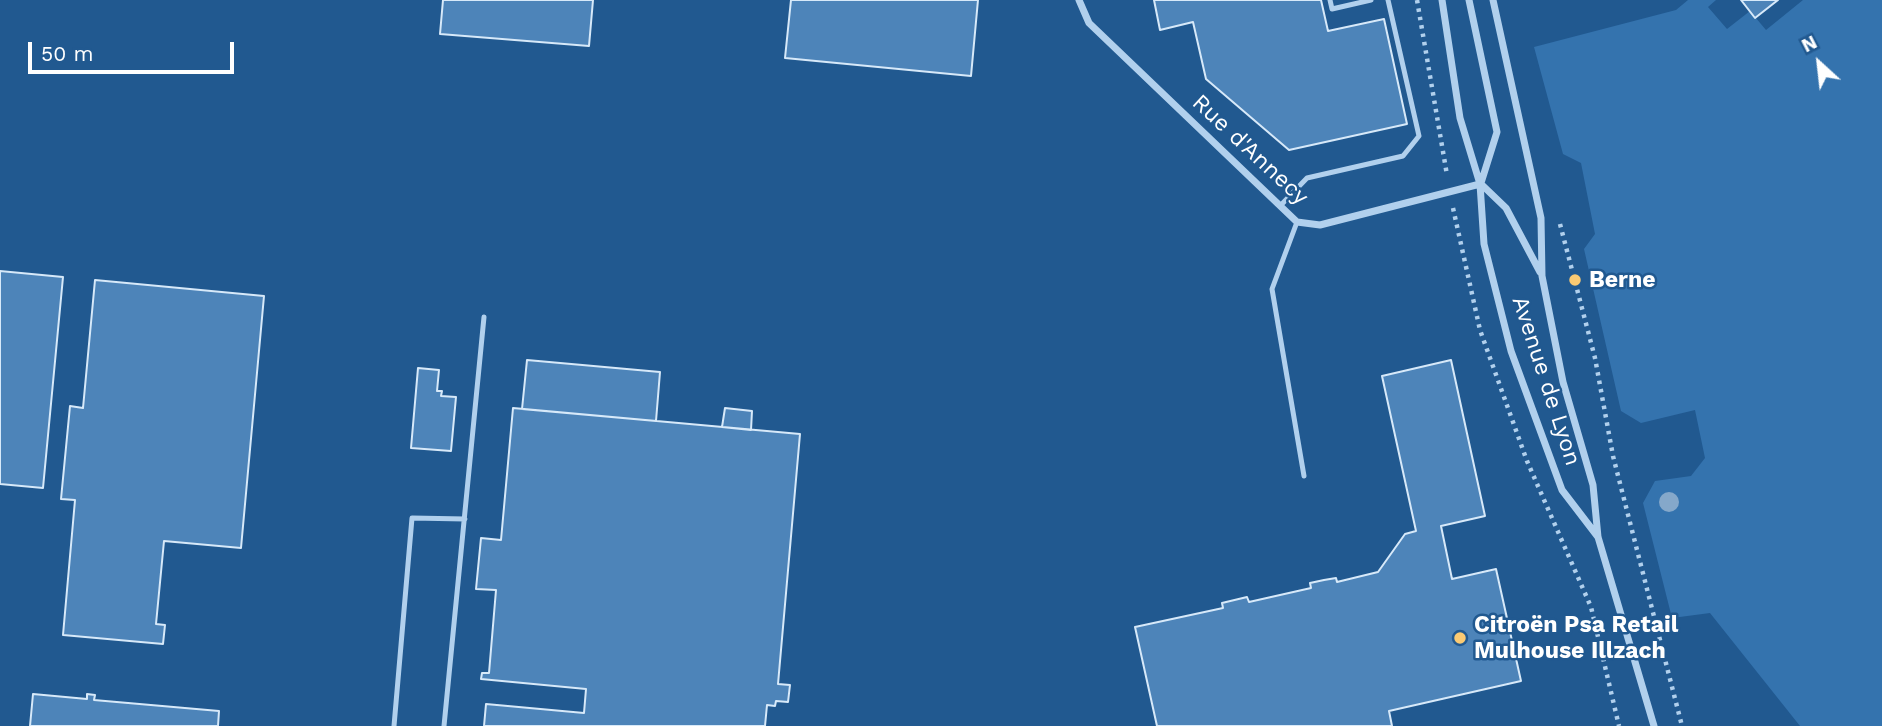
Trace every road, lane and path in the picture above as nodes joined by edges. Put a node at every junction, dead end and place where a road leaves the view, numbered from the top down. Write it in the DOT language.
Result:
graph roads {
  1 [pos="1079,0"];
  2 [pos="1330,0"];
  3 [pos="1371,0"];
  4 [pos="1388,0"];
  5 [pos="1442,0"];
  6 [pos="1469,0"];
  7 [pos="1493,0"];
  8 [pos="1480,184"];
  9 [pos="1280,206"];
  10 [pos="1558,215"];
  11 [pos="1297,222"];
  12 [pos="1542,276"];
  13 [pos="484,317"];
  14 [pos="1304,477"];
  15 [pos="465,519"];
  16 [pos="1598,537"];
  17 [pos="394,726"];
  18 [pos="444,726"];
  19 [pos="1654,726"];
  20 [pos="1682,726"];
  1 -- 9 [label="street, Rue d'Annecy"];
  2 -- 3 [label="lane"];
  4 -- 9 [label="lane"];
  5 -- 8 [label="street, Avenue de Lyon"];
  6 -- 8 [label="street, Avenue de Lyon"];
  7 -- 12 [label="street, Avenue de Lyon"];
  8 -- 11 [label="street, Rue d'Annecy"];
  8 -- 12 [label="street, Avenue de Lyon"];
  8 -- 16 [label="street, Avenue de Lyon"];
  9 -- 11 [label="street, Rue d'Annecy"];
  10 -- 20 [label="path"];
  11 -- 14 [label="lane"];
  12 -- 16 [label="street, Avenue de Lyon"];
  13 -- 15 [label="lane"];
  15 -- 17 [label="lane"];
  15 -- 18 [label="lane"];
  16 -- 19 [label="street, Avenue de Lyon"];
}
